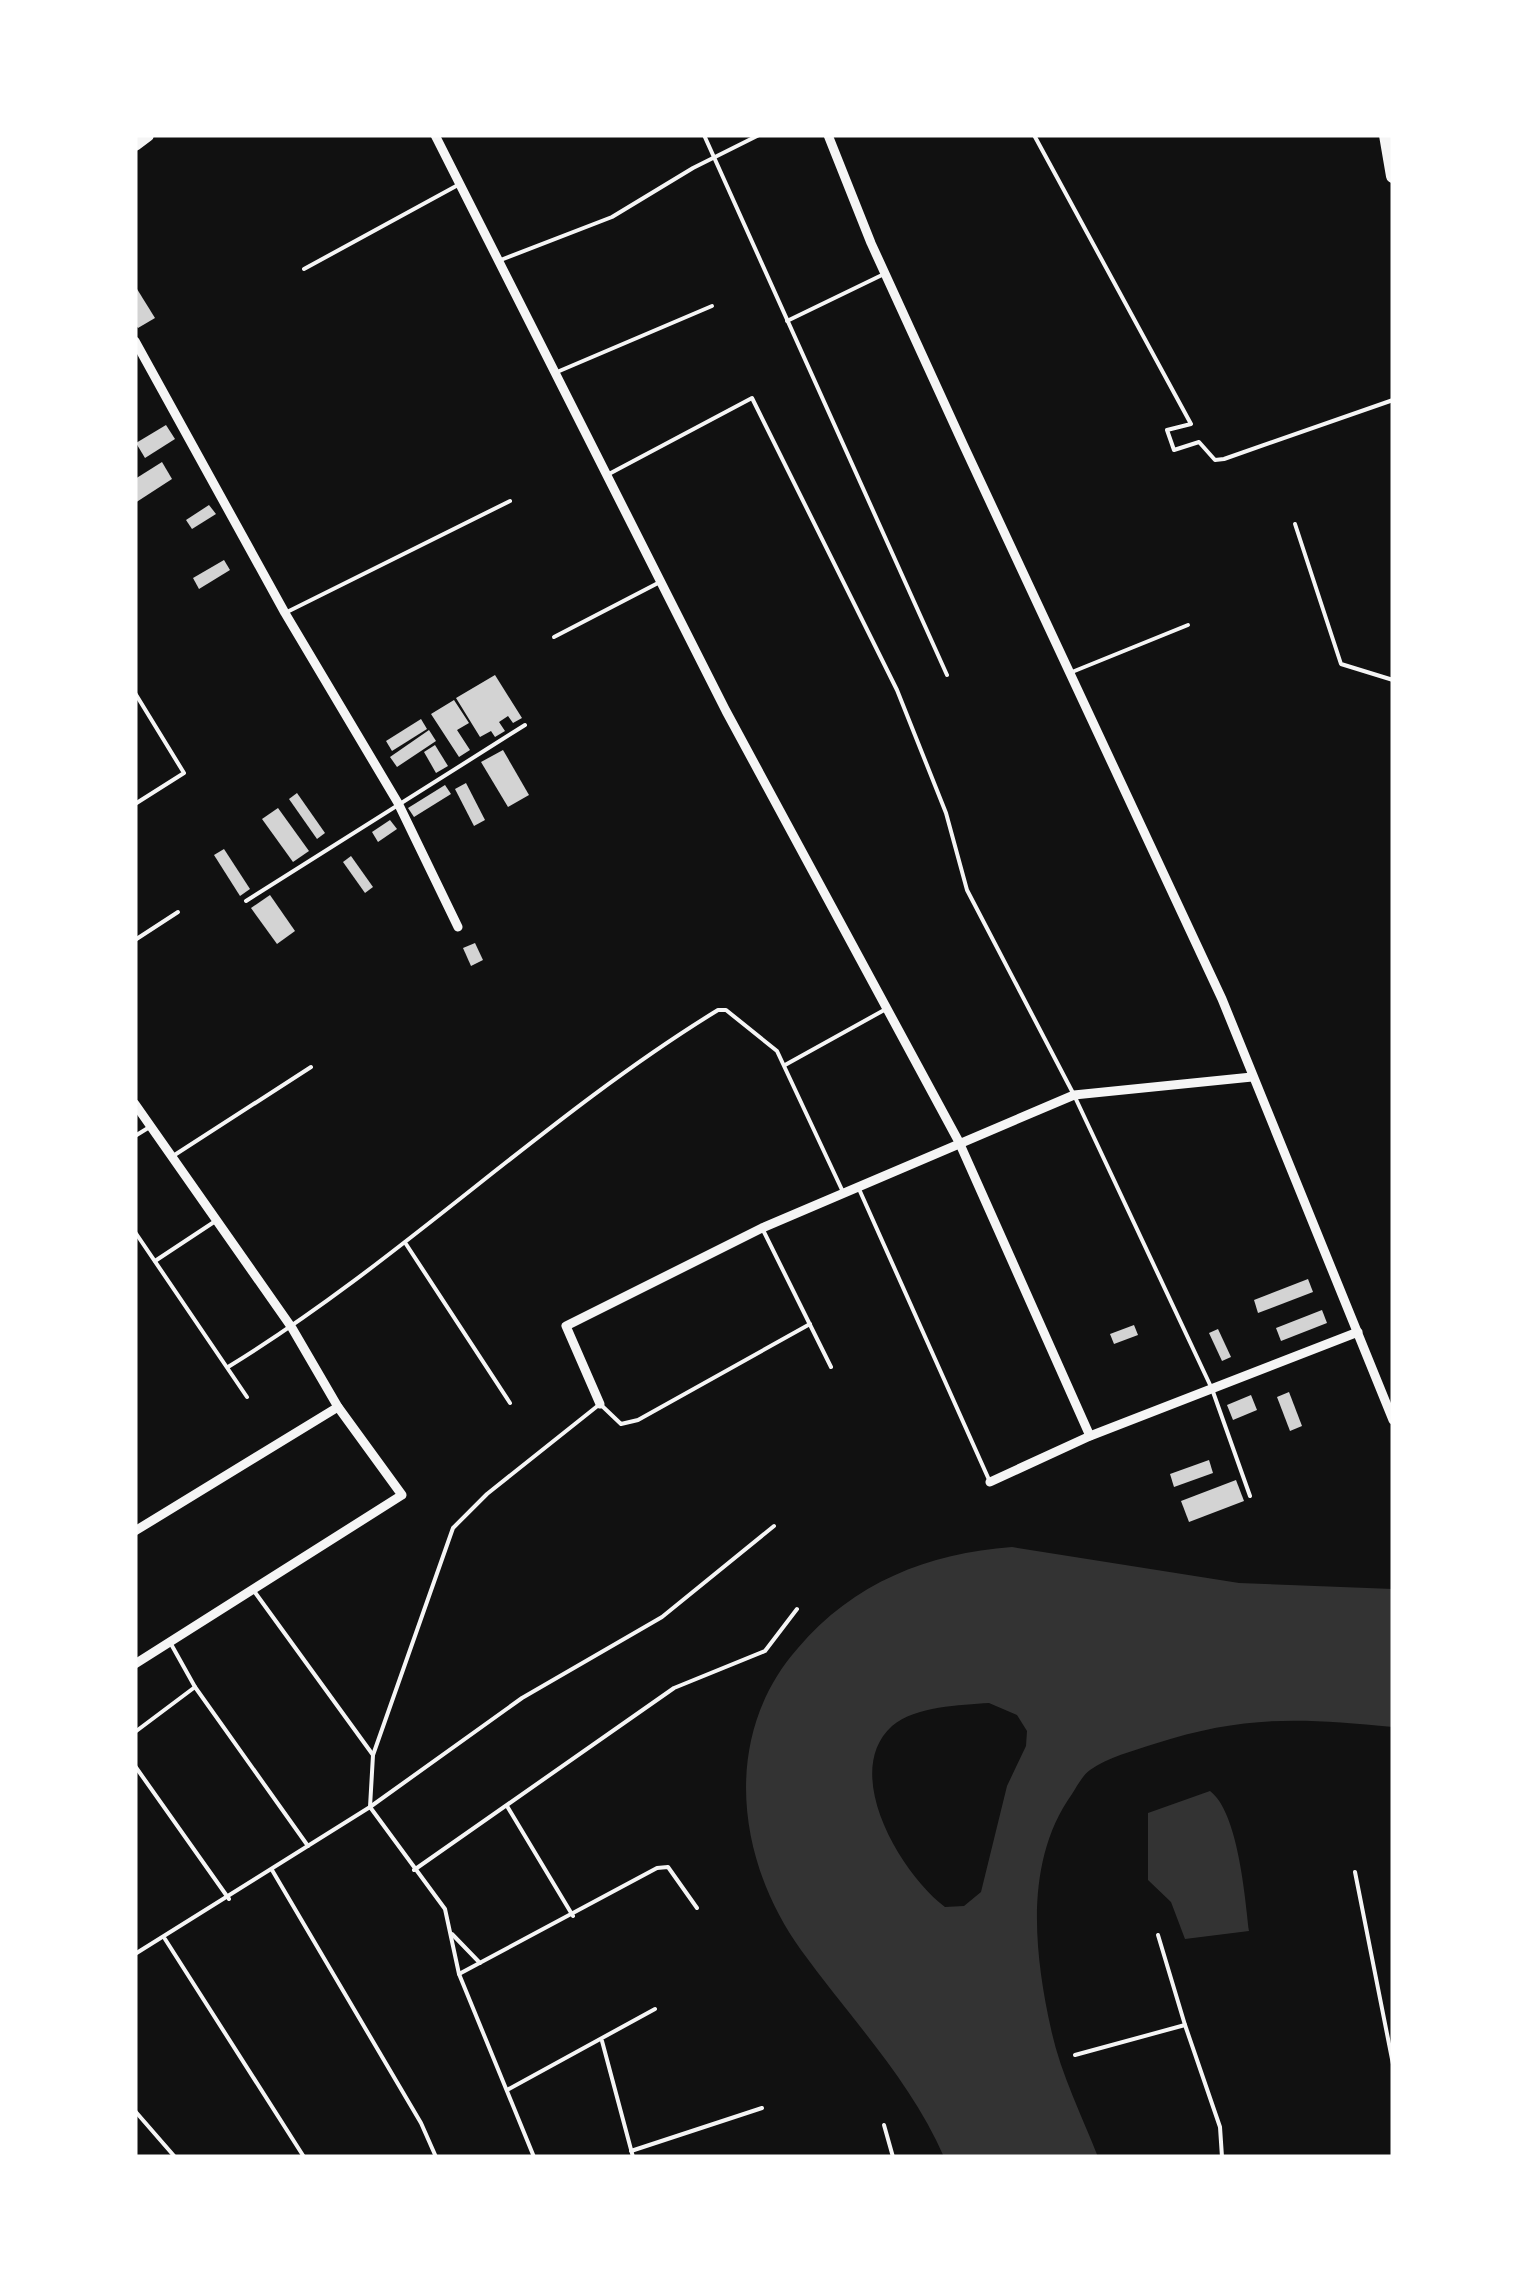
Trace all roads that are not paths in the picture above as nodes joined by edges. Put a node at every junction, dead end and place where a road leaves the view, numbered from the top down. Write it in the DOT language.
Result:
graph roads {
  1 [pos="147,135"];
  2 [pos="435,135"];
  3 [pos="704,135"];
  4 [pos="759,135"];
  5 [pos="828,135"];
  6 [pos="1034,135"];
  7 [pos="1386,135"];
  8 [pos="135,144"];
  9 [pos="712,159"];
  10 [pos="1393,176"];
  11 [pos="462,183"];
  12 [pos="498,262"];
  13 [pos="304,268"];
  14 [pos="886,273"];
  15 [pos="712,306"];
  16 [pos="786,321"];
  17 [pos="135,341"];
  18 [pos="557,372"];
  19 [pos="1393,400"];
  20 [pos="607,475"];
  21 [pos="510,501"];
  22 [pos="1294,524"];
  23 [pos="660,582"];
  24 [pos="285,613"];
  25 [pos="1188,625"];
  26 [pos="554,637"];
  27 [pos="1070,673"];
  28 [pos="947,675"];
  29 [pos="1393,680"];
  30 [pos="135,693"];
  31 [pos="525,725"];
  32 [pos="398,803"];
  33 [pos="135,804"];
  34 [pos="246,901"];
  35 [pos="178,912"];
  36 [pos="458,927"];
  37 [pos="135,940"];
  38 [pos="887,1008"];
  39 [pos="786,1065"];
  40 [pos="311,1067"];
  41 [pos="1252,1077"];
  42 [pos="1074,1095"];
  43 [pos="135,1104"];
  44 [pos="152,1126"];
  45 [pos="135,1136"];
  46 [pos="959,1142"];
  47 [pos="173,1156"];
  48 [pos="858,1187"];
  49 [pos="842,1192"];
  50 [pos="216,1220"];
  51 [pos="762,1228"];
  52 [pos="135,1232"];
  53 [pos="406,1244"];
  54 [pos="155,1261"];
  55 [pos="810,1324"];
  56 [pos="292,1328"];
  57 [pos="1358,1332"];
  58 [pos="228,1367"];
  59 [pos="830,1367"];
  60 [pos="1212,1389"];
  61 [pos="247,1397"];
  62 [pos="510,1403"];
  63 [pos="600,1404"];
  64 [pos="338,1407"];
  65 [pos="1393,1420"];
  66 [pos="1090,1436"];
  67 [pos="990,1482"];
  68 [pos="1250,1496"];
  69 [pos="774,1526"];
  70 [pos="135,1531"];
  71 [pos="254,1591"];
  72 [pos="797,1608"];
  73 [pos="171,1644"];
  74 [pos="135,1664"];
  75 [pos="195,1687"];
  76 [pos="135,1732"];
  77 [pos="373,1755"];
  78 [pos="135,1766"];
  79 [pos="507,1806"];
  80 [pos="370,1807"];
  81 [pos="308,1846"];
  82 [pos="272,1870"];
  83 [pos="414,1870"];
  84 [pos="1355,1872"];
  85 [pos="228,1899"];
  86 [pos="697,1908"];
  87 [pos="573,1916"];
  88 [pos="452,1933"];
  89 [pos="1158,1935"];
  90 [pos="165,1939"];
  91 [pos="135,1954"];
  92 [pos="480,1963"];
  93 [pos="459,1974"];
  94 [pos="656,2009"];
  95 [pos="1185,2024"];
  96 [pos="602,2038"];
  97 [pos="1075,2055"];
  98 [pos="1393,2064"];
  99 [pos="507,2090"];
  100 [pos="762,2108"];
  101 [pos="135,2111"];
  102 [pos="142,2121"];
  103 [pos="135,2125"];
  104 [pos="884,2125"];
  105 [pos="632,2154"];
  106 [pos="175,2157"];
  107 [pos="304,2157"];
  108 [pos="436,2157"];
  109 [pos="534,2157"];
  110 [pos="893,2157"];
  111 [pos="1222,2157"];
  1 -- 8 [label="main road"];
  2 -- 11 [label="street"];
  3 -- 9 [label="lane"];
  4 -- 9 [label="lane"];
  5 -- 14 [label="street"];
  6 -- 19 [label="lane"];
  7 -- 10 [label="main road"];
  9 -- 12 [label="lane"];
  9 -- 16 [label="lane"];
  11 -- 12 [label="street"];
  11 -- 13 [label="lane"];
  12 -- 18 [label="street"];
  14 -- 16 [label="lane"];
  14 -- 27 [label="street"];
  15 -- 18 [label="lane"];
  16 -- 28 [label="lane"];
  17 -- 24 [label="street"];
  18 -- 20 [label="street"];
  20 -- 23 [label="street"];
  20 -- 42 [label="lane"];
  21 -- 24 [label="lane"];
  22 -- 29 [label="lane"];
  23 -- 26 [label="lane"];
  23 -- 38 [label="street"];
  24 -- 32 [label="street"];
  25 -- 27 [label="lane"];
  27 -- 41 [label="street"];
  30 -- 33 [label="lane"];
  31 -- 32 [label="lane"];
  32 -- 34 [label="lane"];
  32 -- 36 [label="street"];
  35 -- 37 [label="lane"];
  38 -- 39 [label="lane"];
  38 -- 46 [label="street"];
  39 -- 49 [label="lane"];
  39 -- 53 [label="lane"];
  40 -- 47 [label="lane"];
  41 -- 42 [label="street"];
  41 -- 57 [label="street"];
  42 -- 46 [label="street"];
  42 -- 60 [label="lane"];
  43 -- 44 [label="street"];
  44 -- 45 [label="lane"];
  44 -- 47 [label="street"];
  46 -- 48 [label="street"];
  46 -- 66 [label="street"];
  47 -- 50 [label="street"];
  48 -- 49 [label="street"];
  48 -- 67 [label="lane"];
  49 -- 51 [label="street"];
  50 -- 54 [label="lane"];
  50 -- 56 [label="street"];
  51 -- 55 [label="lane"];
  51 -- 63 [label="street"];
  52 -- 54 [label="lane"];
  53 -- 56 [label="lane"];
  53 -- 62 [label="lane"];
  54 -- 58 [label="lane"];
  55 -- 59 [label="lane"];
  55 -- 63 [label="lane"];
  56 -- 58 [label="lane"];
  56 -- 64 [label="street"];
  57 -- 60 [label="street"];
  57 -- 65 [label="street"];
  58 -- 61 [label="lane"];
  60 -- 66 [label="street"];
  60 -- 68 [label="lane"];
  63 -- 77 [label="lane"];
  64 -- 70 [label="street"];
  64 -- 71 [label="street"];
  66 -- 67 [label="street"];
  69 -- 80 [label="lane"];
  71 -- 73 [label="street"];
  71 -- 77 [label="lane"];
  72 -- 79 [label="lane"];
  73 -- 74 [label="street"];
  73 -- 75 [label="lane"];
  75 -- 76 [label="lane"];
  75 -- 81 [label="lane"];
  77 -- 80 [label="lane"];
  78 -- 85 [label="lane"];
  79 -- 83 [label="lane"];
  79 -- 87 [label="lane"];
  80 -- 81 [label="lane"];
  80 -- 83 [label="lane"];
  81 -- 82 [label="lane"];
  82 -- 85 [label="lane"];
  82 -- 108 [label="lane"];
  83 -- 88 [label="lane"];
  84 -- 98 [label="lane"];
  85 -- 90 [label="lane"];
  86 -- 87 [label="lane"];
  87 -- 92 [label="lane"];
  88 -- 92 [label="lane"];
  88 -- 93 [label="lane"];
  89 -- 95 [label="lane"];
  90 -- 91 [label="lane"];
  90 -- 107 [label="lane"];
  92 -- 93 [label="lane"];
  93 -- 99 [label="lane"];
  94 -- 96 [label="lane"];
  95 -- 97 [label="lane"];
  95 -- 111 [label="lane"];
  96 -- 99 [label="lane"];
  96 -- 105 [label="lane"];
  99 -- 109 [label="lane"];
  100 -- 105 [label="lane"];
  101 -- 102 [label="lane"];
  102 -- 103 [label="lane"];
  102 -- 106 [label="lane"];
  104 -- 110 [label="lane"];
}
